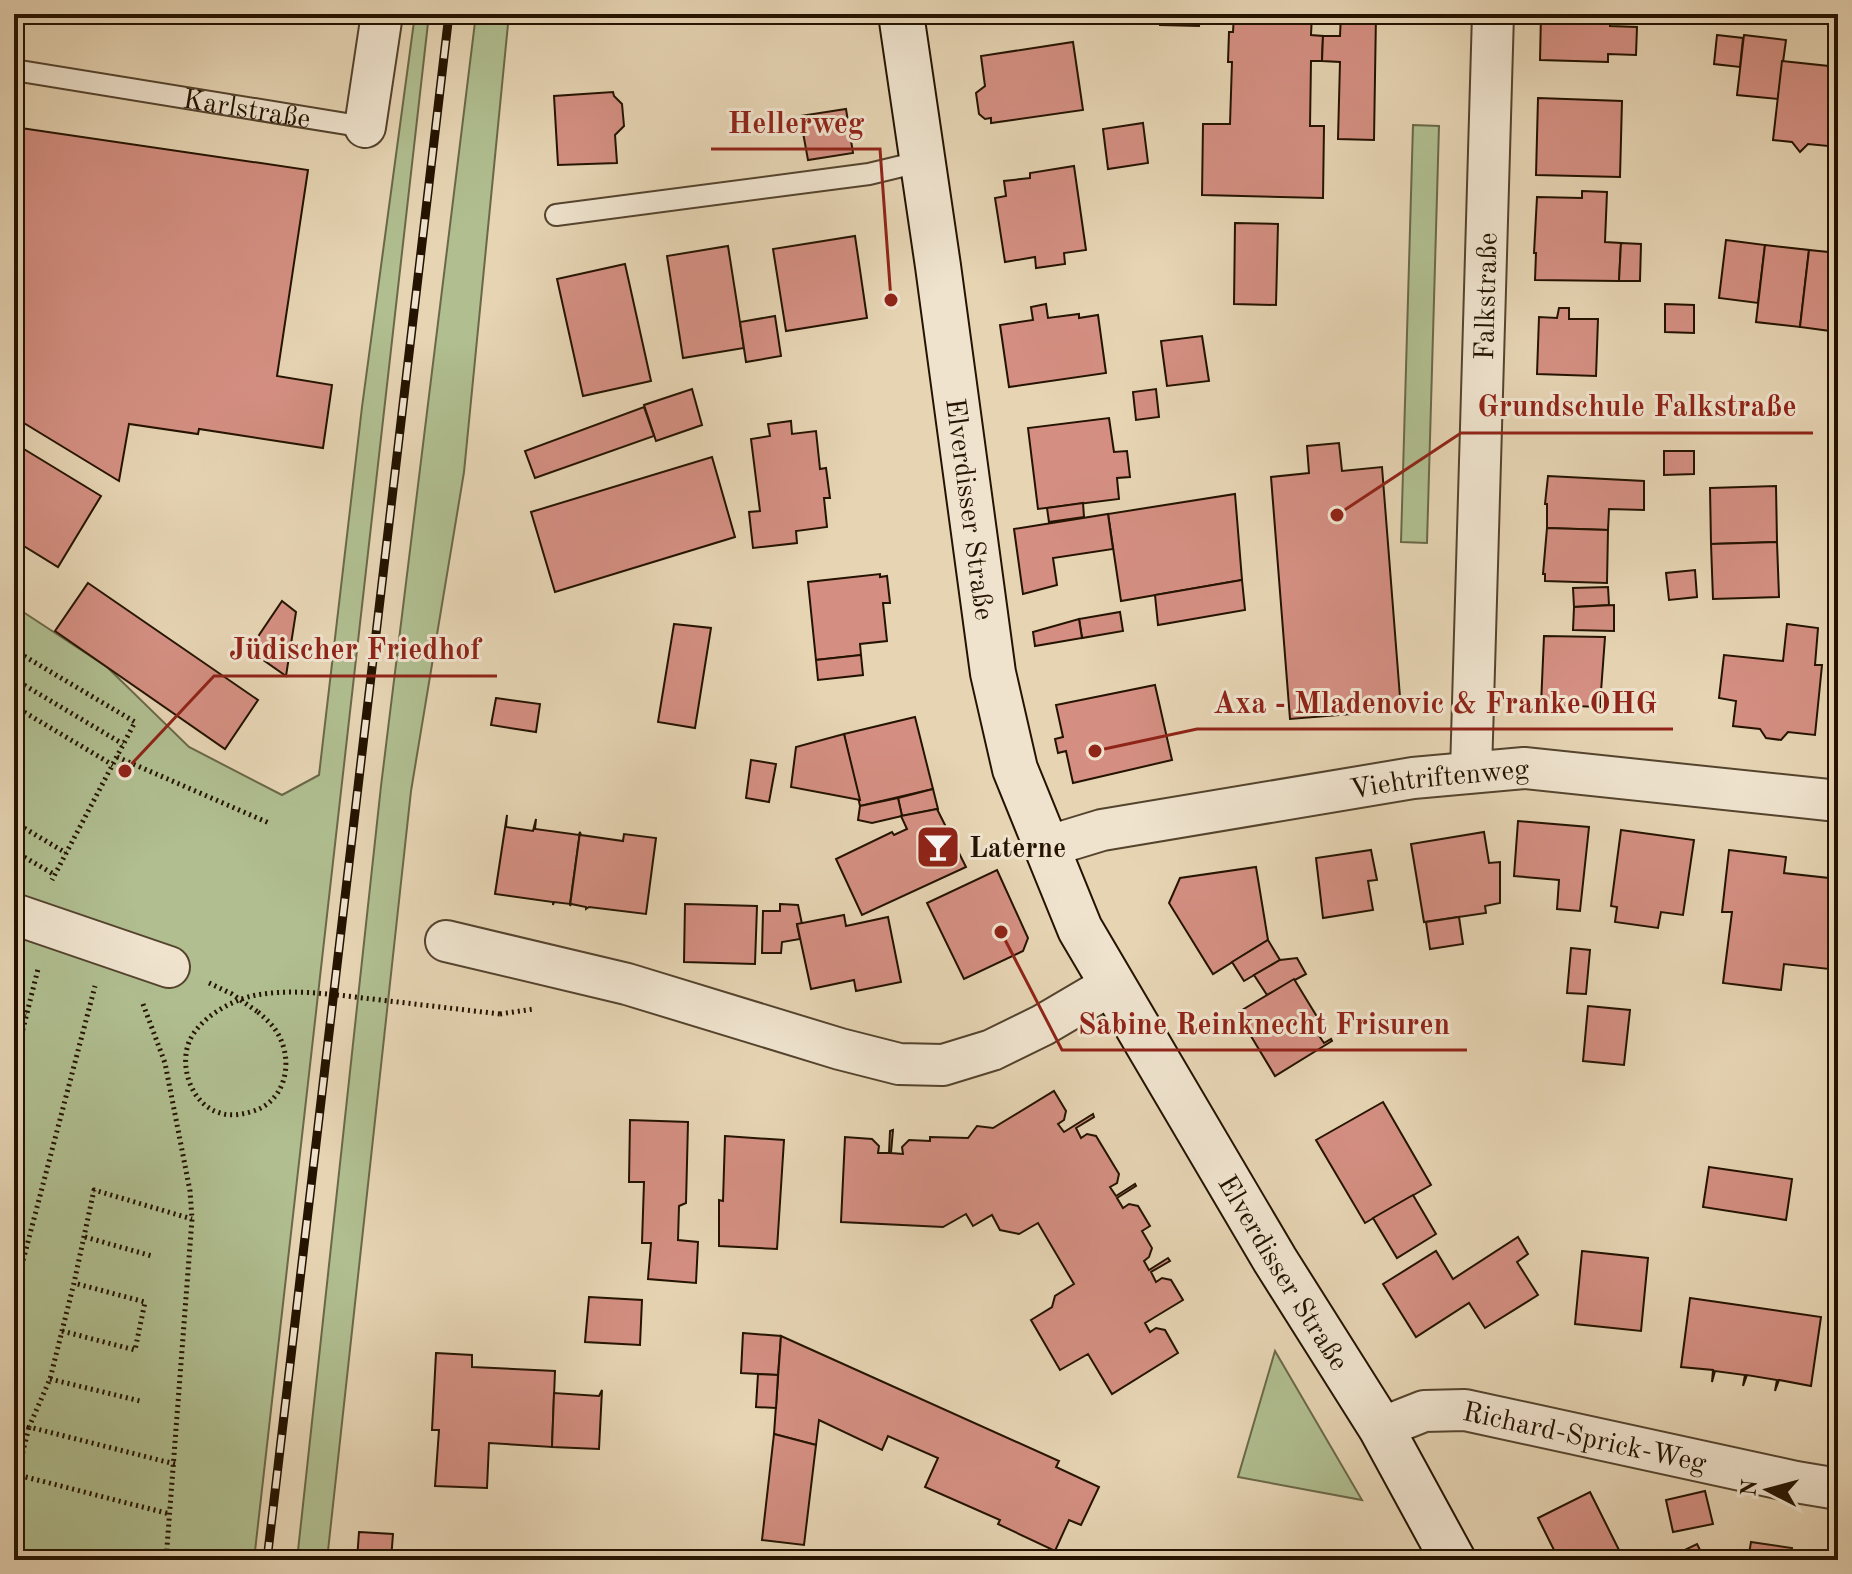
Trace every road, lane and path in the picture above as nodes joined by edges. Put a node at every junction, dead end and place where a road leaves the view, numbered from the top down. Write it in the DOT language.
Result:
graph roads {
  1 [pos="382,14"];
  2 [pos="901,14"];
  3 [pos="1493,14"];
  4 [pos="14,70"];
  5 [pos="365,127"];
  6 [pos="923,161"];
  7 [pos="556,215"];
  8 [pos="14,650"];
  9 [pos="14,679"];
  10 [pos="14,706"];
  11 [pos="123,744"];
  12 [pos="117,757"];
  13 [pos="113,765"];
  14 [pos="1471,772"];
  15 [pos="1838,801"];
  16 [pos="14,822"];
  17 [pos="269,823"];
  18 [pos="1046,847"];
  19 [pos="14,851"];
  20 [pos="66,853"];
  21 [pos="55,875"];
  22 [pos="47,888"];
  23 [pos="14,914"];
  24 [pos="446,941"];
  25 [pos="40,963"];
  26 [pos="169,967"];
  27 [pos="96,978"];
  28 [pos="210,984"];
  29 [pos="1111,985"];
  30 [pos="14,1011"];
  31 [pos="500,1014"];
  32 [pos="26,1015"];
  33 [pos="14,1064"];
  34 [pos="192,1219"];
  35 [pos="85,1237"];
  36 [pos="152,1256"];
  37 [pos="74,1283"];
  38 [pos="14,1295"];
  39 [pos="62,1331"];
  40 [pos="50,1379"];
  41 [pos="140,1401"];
  42 [pos="29,1427"];
  43 [pos="1381,1428"];
  44 [pos="175,1464"];
  45 [pos="16,1474"];
  46 [pos="14,1488"];
  47 [pos="1838,1489"];
  48 [pos="170,1514"];
  49 [pos="166,1560"];
  50 [pos="1453,1560"];
  1 -- 5 [label="street, Karlstraße"];
  2 -- 6 [label="main road, Elverdisser Straße"];
  3 -- 14 [label="street, Falkstraße"];
  4 -- 5 [label="lane, Karlstraße"];
  6 -- 7 [label="lane"];
  6 -- 18 [label="main road, Elverdisser Straße"];
  8 -- 11 [label="path"];
  9 -- 11 [label="path"];
  10 -- 13 [label="path"];
  11 -- 12 [label="path"];
  12 -- 13 [label="path"];
  12 -- 17 [label="path"];
  13 -- 20 [label="path"];
  14 -- 15 [label="street, Viehtriftenweg"];
  14 -- 18 [label="street, Viehtriftenweg"];
  16 -- 20 [label="path"];
  18 -- 29 [label="main road, Elverdisser Straße"];
  19 -- 21 [label="path"];
  20 -- 21 [label="path"];
  21 -- 22 [label="path"];
  23 -- 26 [label="street"];
  24 -- 29 [label="street"];
  25 -- 32 [label="path"];
  26 -- 34 [label="path"];
  27 -- 38 [label="path"];
  28 -- 31 [label="path, bridge"];
  29 -- 43 [label="main road, Elverdisser Straße"];
  30 -- 32 [label="path"];
  32 -- 33 [label="path"];
  34 -- 35 [label="path"];
  34 -- 44 [label="path"];
  35 -- 36 [label="path"];
  35 -- 37 [label="path"];
  37 -- 39 [label="path"];
  37 -- 39 [label="path"];
  39 -- 40 [label="path"];
  40 -- 41 [label="path"];
  40 -- 42 [label="path"];
  42 -- 44 [label="path"];
  42 -- 45 [label="path"];
  43 -- 47 [label="street, Richard-Sprick-Weg"];
  43 -- 50 [label="main road, Elverdisser Straße"];
  44 -- 48 [label="path"];
  45 -- 46 [label="path"];
  45 -- 48 [label="path"];
  48 -- 49 [label="path"];
}
